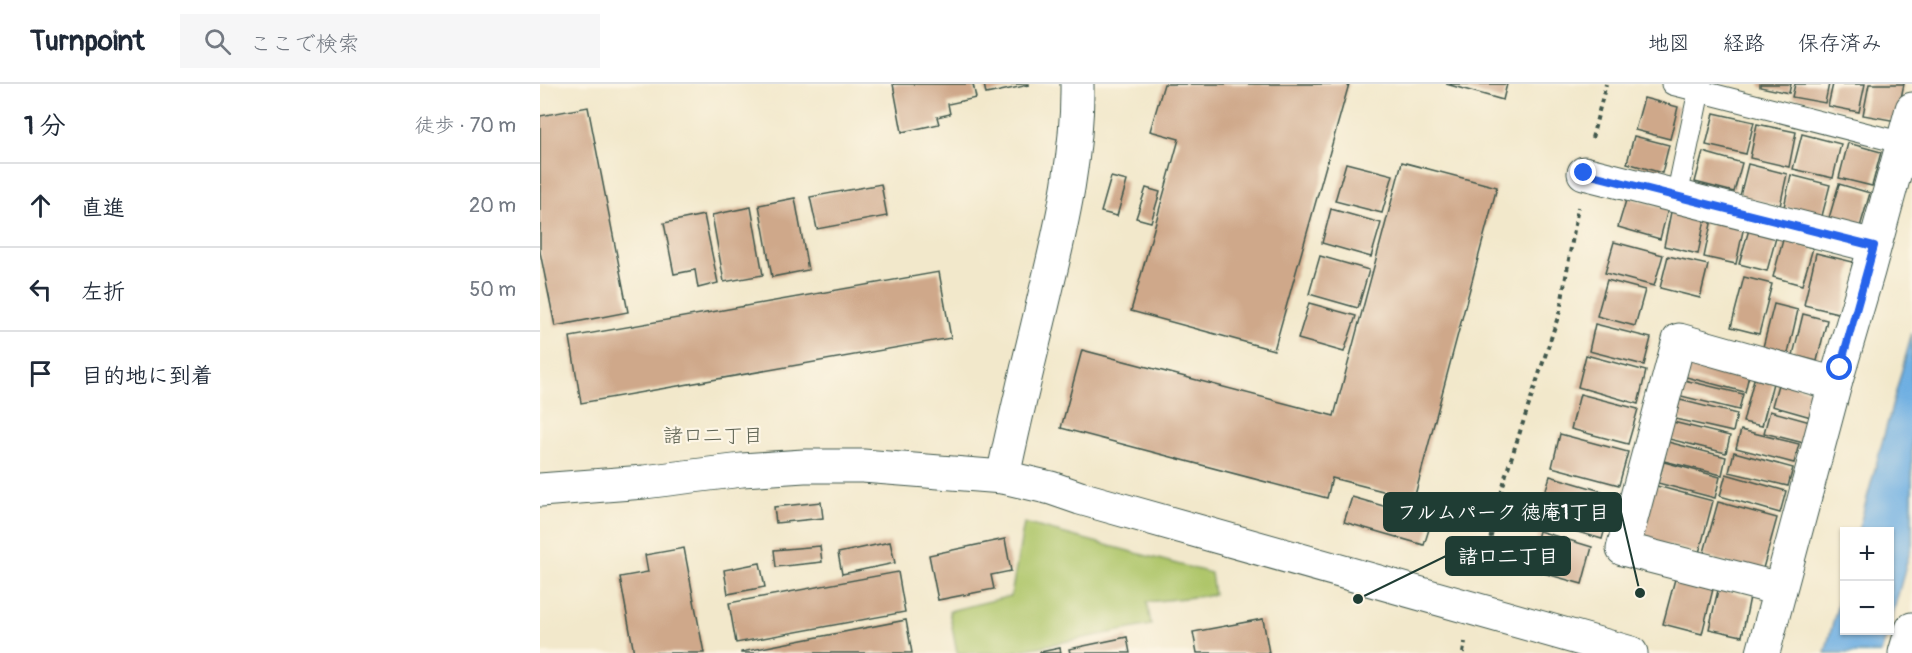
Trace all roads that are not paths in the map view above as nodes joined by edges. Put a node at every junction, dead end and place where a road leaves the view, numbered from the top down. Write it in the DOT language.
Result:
graph roads {
  1 [pos="1077,84"];
  2 [pos="1672,84"];
  3 [pos="1699,91"];
  4 [pos="1912,109"];
  5 [pos="1903,142"];
  6 [pos="1584,173"];
  7 [pos="1677,196"];
  8 [pos="1874,246"];
  9 [pos="1835,384"];
  10 [pos="1003,477"];
  11 [pos="540,490"];
  12 [pos="1779,590"];
  13 [pos="1912,629"];
  14 [pos="1631,653"];
  15 [pos="1763,653"];
  16 [pos="1905,653"];
  1 -- 10 [label="street"];
  2 -- 3 [label="lane"];
  3 -- 5 [label="lane"];
  3 -- 7 [label="lane"];
  4 -- 5 [label="street"];
  5 -- 8 [label="street"];
  6 -- 7 [label="street"];
  7 -- 8 [label="street"];
  8 -- 9 [label="street"];
  9 -- 12 [label="street"];
  9 -- 12 [label="street"];
  10 -- 11 [label="street"];
  10 -- 14 [label="street"];
  12 -- 15 [label="street"];
  13 -- 16 [label="street"];
}
